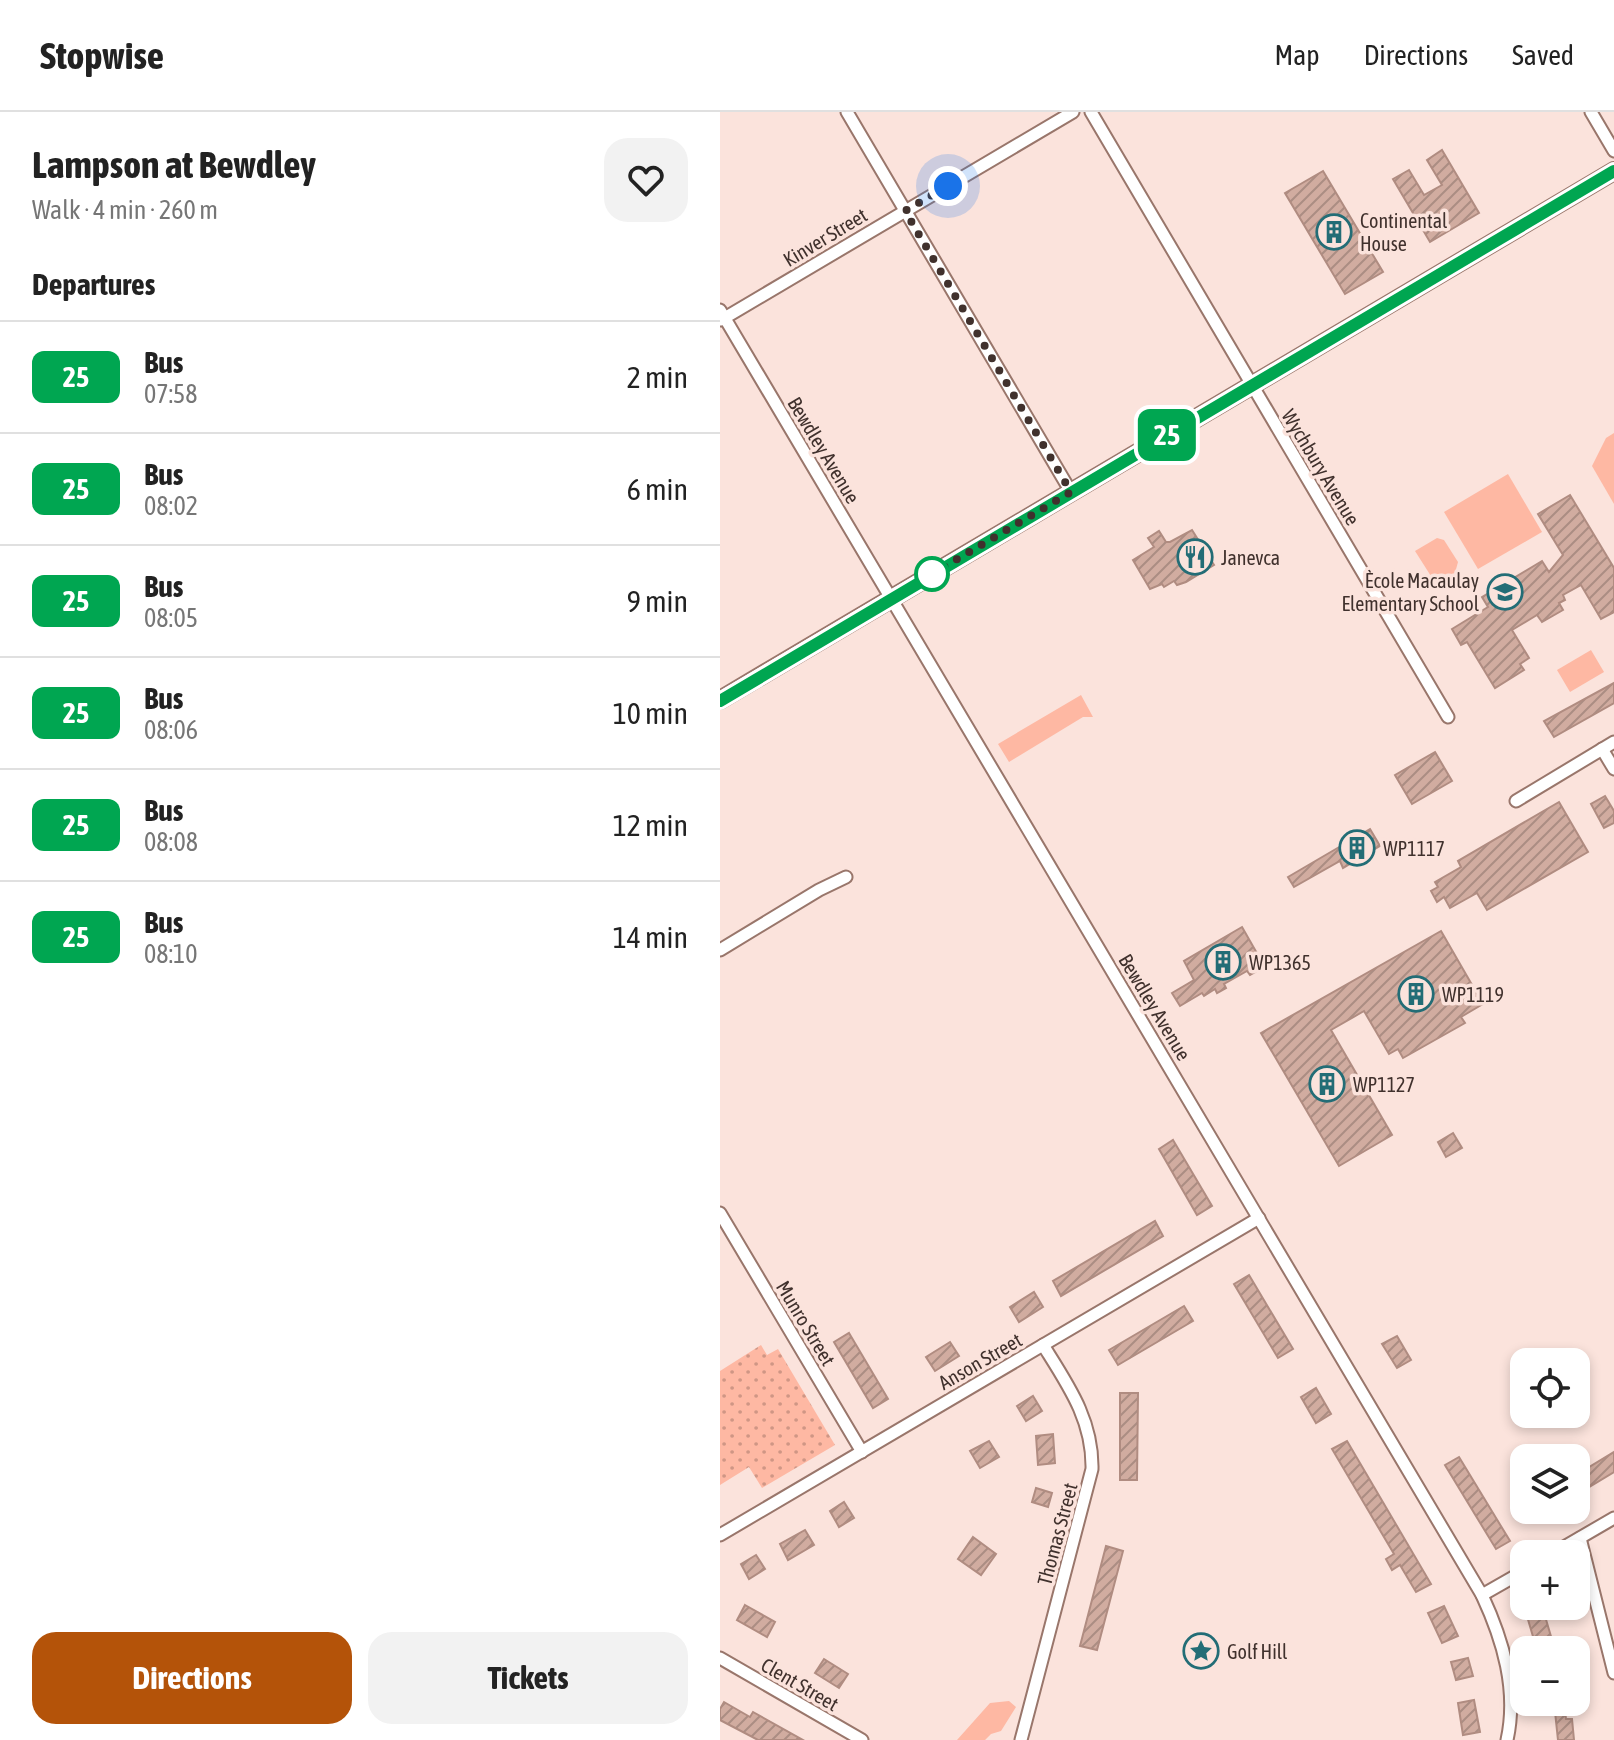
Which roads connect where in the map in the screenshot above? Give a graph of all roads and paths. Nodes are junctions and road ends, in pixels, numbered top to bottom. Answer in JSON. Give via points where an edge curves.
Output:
{"nodes":[{"id":1,"x":847,"y":112,"type":"edge"},
{"id":2,"x":1073,"y":112,"type":"edge"},
{"id":3,"x":1091,"y":112,"type":"edge"},
{"id":4,"x":1591,"y":112,"type":"edge"},
{"id":5,"x":1614,"y":151,"type":"edge"},
{"id":6,"x":1614,"y":171,"type":"edge"},
{"id":7,"x":905,"y":211,"type":"junction"},
{"id":8,"x":722,"y":316,"type":"edge"},
{"id":9,"x":1252,"y":385,"type":"junction"},
{"id":10,"x":1071,"y":492,"type":"junction"},
{"id":11,"x":891,"y":599,"type":"junction"},
{"id":12,"x":720,"y":700,"type":"edge"},
{"id":13,"x":1448,"y":717,"type":"dead end"},
{"id":14,"x":1614,"y":742,"type":"edge"},
{"id":15,"x":1602,"y":749,"type":"junction"},
{"id":16,"x":1614,"y":769,"type":"edge"},
{"id":17,"x":1516,"y":801,"type":"dead end"},
{"id":18,"x":846,"y":877,"type":"dead end"},
{"id":19,"x":720,"y":950,"type":"edge"},
{"id":20,"x":720,"y":1213,"type":"edge"},
{"id":21,"x":1259,"y":1218,"type":"junction"},
{"id":22,"x":1043,"y":1345,"type":"junction"},
{"id":23,"x":862,"y":1452,"type":"junction"},
{"id":24,"x":1614,"y":1518,"type":"edge"},
{"id":25,"x":720,"y":1535,"type":"edge"},
{"id":26,"x":1580,"y":1538,"type":"junction"},
{"id":27,"x":1576,"y":1540,"type":"edge"},
{"id":28,"x":1510,"y":1579,"type":"edge"},
{"id":29,"x":1482,"y":1595,"type":"junction"},
{"id":30,"x":720,"y":1658,"type":"edge"},
{"id":31,"x":1614,"y":1673,"type":"edge"},
{"id":32,"x":862,"y":1740,"type":"edge"},
{"id":33,"x":1021,"y":1740,"type":"edge"},
{"id":34,"x":1507,"y":1740,"type":"edge"}],
"edges":[{"from":1,"to":7,"type":"street"},
{"from":2,"to":7,"type":"street","name":"Kinver Street"},
{"from":3,"to":9,"type":"street","name":"Wychbury Avenue"},
{"from":4,"to":5,"type":"street"},
{"from":6,"to":9,"type":"street"},
{"from":7,"to":8,"type":"street","name":"Kinver Street"},
{"from":7,"to":10,"type":"street"},
{"from":8,"to":11,"type":"street","name":"Bewdley Avenue"},
{"from":9,"to":10,"type":"street"},
{"from":9,"to":13,"type":"street","name":"Wychbury Avenue"},
{"from":10,"to":11,"type":"street"},
{"from":11,"to":12,"type":"street"},
{"from":11,"to":21,"type":"street","name":"Bewdley Avenue"},
{"from":14,"to":15,"type":"street"},
{"from":15,"to":16,"type":"street"},
{"from":15,"to":17,"type":"street"},
{"from":18,"to":19,"type":"street"},
{"from":20,"to":23,"type":"street","name":"Munro Street"},
{"from":21,"to":22,"type":"street","name":"Anson Street"},
{"from":21,"to":29,"type":"street","name":"Bewdley Avenue"},
{"from":22,"to":23,"type":"street","name":"Anson Street"},
{"from":22,"to":33,"type":"street","name":"Thomas Street","via":[[1084,1415],[1092,1469]]},
{"from":23,"to":25,"type":"street","name":"Anson Street"},
{"from":24,"to":26,"type":"street"},
{"from":26,"to":27,"type":"street"},
{"from":26,"to":31,"type":"street"},
{"from":28,"to":29,"type":"street"},
{"from":29,"to":34,"type":"street","name":"Bewdley Avenue","via":[[1507,1667]]},
{"from":30,"to":32,"type":"street","name":"Clent Street"}]}
